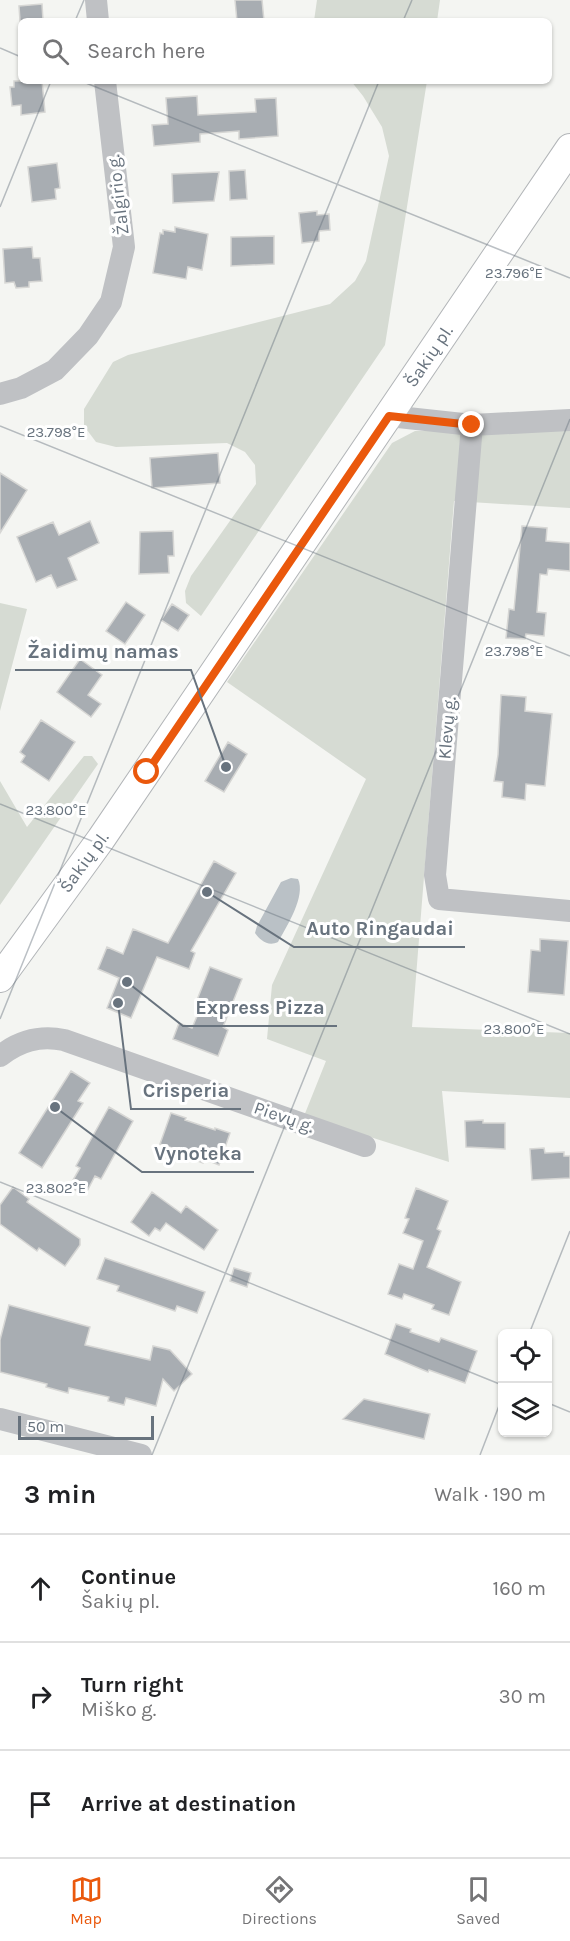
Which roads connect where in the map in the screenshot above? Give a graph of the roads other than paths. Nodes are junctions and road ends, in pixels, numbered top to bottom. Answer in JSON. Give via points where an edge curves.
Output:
{"nodes":[{"id":1,"x":96,"y":0,"type":"edge"},
{"id":2,"x":98,"y":18,"type":"edge"},
{"id":3,"x":105,"y":84,"type":"edge"},
{"id":4,"x":570,"y":148,"type":"edge"},
{"id":5,"x":0,"y":394,"type":"edge"},
{"id":6,"x":389,"y":416,"type":"junction"},
{"id":7,"x":570,"y":420,"type":"edge"},
{"id":8,"x":472,"y":425,"type":"junction"},
{"id":9,"x":570,"y":911,"type":"edge"},
{"id":10,"x":0,"y":978,"type":"edge"},
{"id":11,"x":0,"y":1056,"type":"edge"},
{"id":12,"x":365,"y":1146,"type":"dead end"},
{"id":13,"x":0,"y":1419,"type":"edge"},
{"id":14,"x":141,"y":1455,"type":"edge"}],
"edges":[{"from":1,"to":2,"type":"street"},
{"from":3,"to":5,"type":"street","name":"Žalgirio g.","via":[[124,248],[111,302],[88,336],[55,370]]},
{"from":4,"to":6,"type":"main road","name":"Šakių pl."},
{"from":6,"to":8,"type":"street"},
{"from":6,"to":10,"type":"main road","name":"Šakių pl.","via":[[107,829]]},
{"from":7,"to":8,"type":"street"},
{"from":8,"to":9,"type":"street","name":"Klevų g.","via":[[435,875],[439,899]]},
{"from":11,"to":12,"type":"street","name":"Pievų g.","via":[[29,1040],[64,1040]]},
{"from":13,"to":14,"type":"street"}]}
